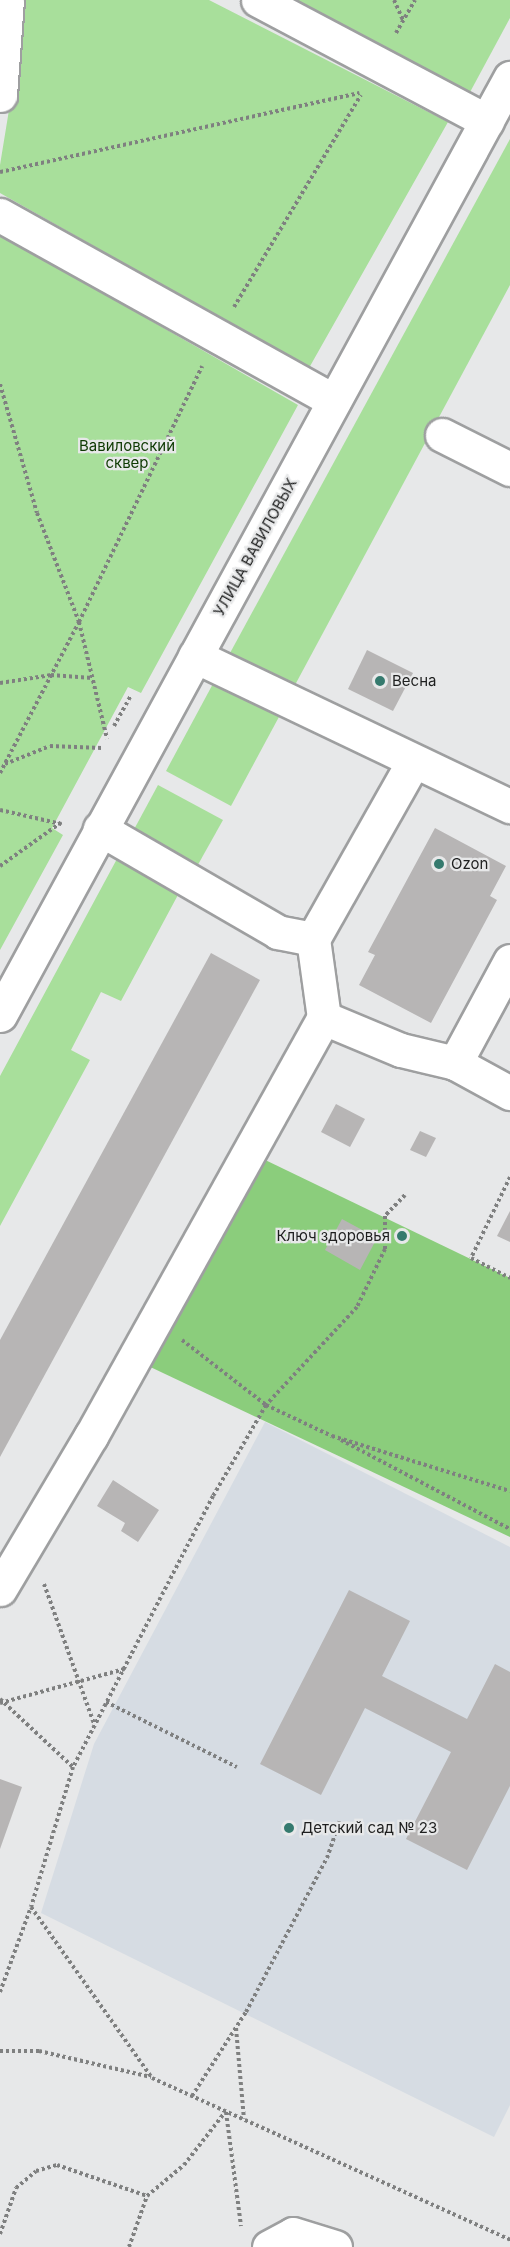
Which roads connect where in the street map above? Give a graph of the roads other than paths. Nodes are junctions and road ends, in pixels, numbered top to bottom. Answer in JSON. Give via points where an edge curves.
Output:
{"nodes":[{"id":1,"x":7,"y":0,"type":"edge"},
{"id":2,"x":258,"y":0,"type":"edge"},
{"id":3,"x":510,"y":78,"type":"edge"},
{"id":4,"x":0,"y":96,"type":"edge"},
{"id":5,"x":487,"y":121,"type":"junction"},
{"id":6,"x":0,"y":215,"type":"edge"},
{"id":7,"x":334,"y":401,"type":"junction"},
{"id":8,"x":442,"y":435,"type":"dead end"},
{"id":9,"x":510,"y":470,"type":"edge"},
{"id":10,"x":195,"y":656,"type":"junction"},
{"id":11,"x":413,"y":762,"type":"junction"},
{"id":12,"x":510,"y":806,"type":"edge"},
{"id":13,"x":100,"y":829,"type":"junction"},
{"id":14,"x":313,"y":939,"type":"junction"},
{"id":15,"x":510,"y":962,"type":"edge"},
{"id":16,"x":0,"y":1015,"type":"edge"},
{"id":17,"x":324,"y":1018,"type":"junction"},
{"id":18,"x":455,"y":1063,"type":"junction"},
{"id":19,"x":510,"y":1093,"type":"edge"},
{"id":20,"x":0,"y":1589,"type":"edge"},
{"id":21,"x":255,"y":2241,"type":"edge"},
{"id":22,"x":335,"y":2247,"type":"edge"}],
"edges":[{"from":1,"to":4,"type":"street"},
{"from":2,"to":5,"type":"street"},
{"from":3,"to":5,"type":"street","name":"УЛИЦА ВАВИЛОВЫХ"},
{"from":5,"to":7,"type":"street","name":"УЛИЦА ВАВИЛОВЫХ"},
{"from":6,"to":7,"type":"street"},
{"from":7,"to":10,"type":"street","name":"УЛИЦА ВАВИЛОВЫХ"},
{"from":8,"to":9,"type":"street"},
{"from":10,"to":11,"type":"street"},
{"from":10,"to":13,"type":"street","name":"УЛИЦА ВАВИЛОВЫХ"},
{"from":11,"to":12,"type":"street"},
{"from":11,"to":14,"type":"street"},
{"from":13,"to":14,"type":"street","via":[[278,932]]},
{"from":13,"to":16,"type":"street","name":"УЛИЦА ВАВИЛОВЫХ"},
{"from":14,"to":17,"type":"street"},
{"from":15,"to":18,"type":"street"},
{"from":17,"to":18,"type":"street","via":[[401,1050]]},
{"from":17,"to":20,"type":"street"},
{"from":18,"to":19,"type":"street"},
{"from":21,"to":22,"type":"street","via":[[293,2234]]}]}
